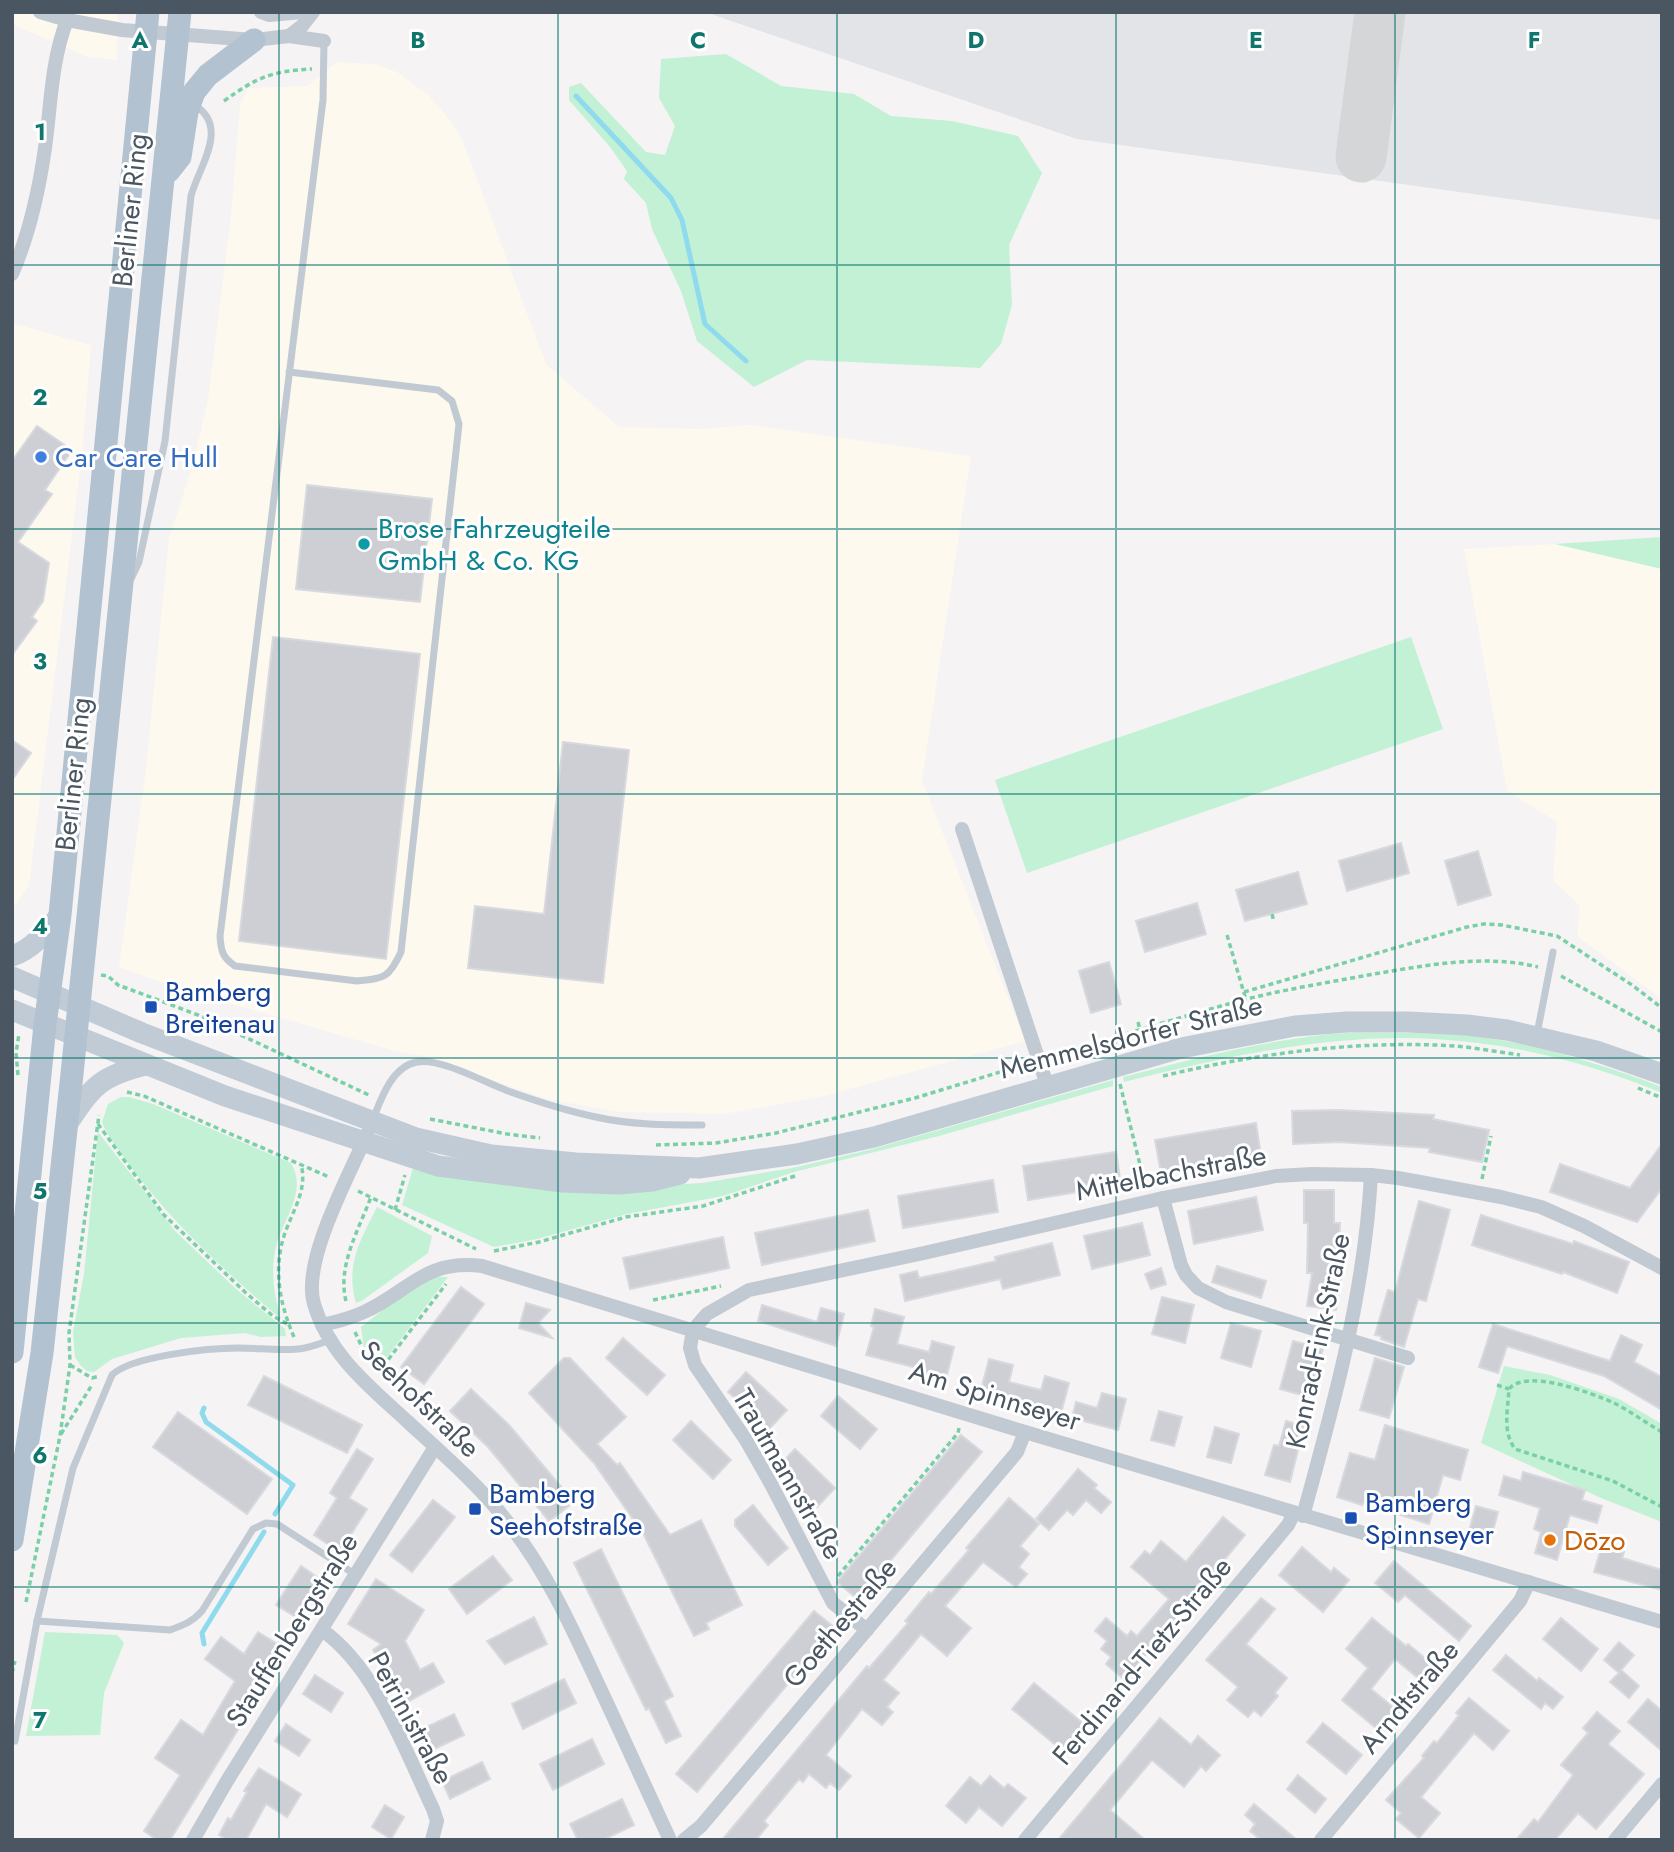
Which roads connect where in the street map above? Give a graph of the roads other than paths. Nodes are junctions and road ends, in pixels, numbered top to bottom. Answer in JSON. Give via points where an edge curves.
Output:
{"nodes":[{"id":1,"x":40,"y":12,"type":"edge"},
{"id":2,"x":261,"y":12,"type":"edge"},
{"id":3,"x":303,"y":12,"type":"edge"},
{"id":4,"x":313,"y":12,"type":"edge"},
{"id":5,"x":66,"y":20,"type":"junction"},
{"id":6,"x":147,"y":22,"type":"edge"},
{"id":7,"x":179,"y":23,"type":"edge"},
{"id":8,"x":289,"y":36,"type":"junction"},
{"id":9,"x":254,"y":40,"type":"junction"},
{"id":10,"x":324,"y":41,"type":"joint"},
{"id":11,"x":162,"y":99,"type":"junction"},
{"id":12,"x":12,"y":274,"type":"edge"},
{"id":13,"x":289,"y":372,"type":"junction"},
{"id":14,"x":121,"y":598,"type":"junction"},
{"id":15,"x":962,"y":829,"type":"dead end"},
{"id":16,"x":60,"y":915,"type":"junction"},
{"id":17,"x":1553,"y":952,"type":"dead end"},
{"id":18,"x":12,"y":956,"type":"edge"},
{"id":19,"x":12,"y":977,"type":"edge"},
{"id":20,"x":50,"y":993,"type":"junction"},
{"id":21,"x":80,"y":1006,"type":"junction"},
{"id":22,"x":12,"y":1010,"type":"edge"},
{"id":23,"x":45,"y":1025,"type":"junction"},
{"id":24,"x":1537,"y":1036,"type":"junction"},
{"id":25,"x":76,"y":1037,"type":"junction"},
{"id":26,"x":146,"y":1065,"type":"junction"},
{"id":27,"x":1662,"y":1074,"type":"edge"},
{"id":28,"x":1048,"y":1085,"type":"junction"},
{"id":29,"x":702,"y":1125,"type":"dead end"},
{"id":30,"x":66,"y":1126,"type":"junction"},
{"id":31,"x":368,"y":1133,"type":"junction"},
{"id":32,"x":1371,"y":1175,"type":"junction"},
{"id":33,"x":1156,"y":1199,"type":"junction"},
{"id":34,"x":1662,"y":1268,"type":"edge"},
{"id":35,"x":322,"y":1325,"type":"junction"},
{"id":36,"x":693,"y":1330,"type":"junction"},
{"id":37,"x":330,"y":1340,"type":"junction"},
{"id":38,"x":1348,"y":1340,"type":"junction"},
{"id":39,"x":12,"y":1352,"type":"edge"},
{"id":40,"x":1408,"y":1358,"type":"dead end"},
{"id":41,"x":1026,"y":1432,"type":"junction"},
{"id":42,"x":435,"y":1447,"type":"junction"},
{"id":43,"x":1299,"y":1514,"type":"junction"},
{"id":44,"x":12,"y":1540,"type":"edge"},
{"id":45,"x":356,"y":1575,"type":"junction"},
{"id":46,"x":1529,"y":1582,"type":"junction"},
{"id":47,"x":37,"y":1621,"type":"junction"},
{"id":48,"x":1662,"y":1622,"type":"edge"},
{"id":49,"x":322,"y":1630,"type":"junction"},
{"id":50,"x":867,"y":1630,"type":"junction"},
{"id":51,"x":15,"y":1741,"type":"dead end"},
{"id":52,"x":1662,"y":1784,"type":"edge"},
{"id":53,"x":193,"y":1840,"type":"edge"},
{"id":54,"x":432,"y":1840,"type":"edge"},
{"id":55,"x":670,"y":1840,"type":"edge"},
{"id":56,"x":684,"y":1840,"type":"edge"},
{"id":57,"x":1025,"y":1840,"type":"edge"},
{"id":58,"x":1321,"y":1840,"type":"edge"},
{"id":59,"x":1615,"y":1840,"type":"edge"}],
"edges":[{"from":1,"to":5,"type":"street"},
{"from":2,"to":3,"type":"street"},
{"from":4,"to":8,"type":"street"},
{"from":5,"to":6,"type":"street"},
{"from":5,"to":12,"type":"street","via":[[58,42],[45,151]]},
{"from":6,"to":7,"type":"street"},
{"from":6,"to":11,"type":"main road","name":"Berliner Ring"},
{"from":7,"to":9,"type":"street"},
{"from":7,"to":11,"type":"main road","name":"Berliner Ring"},
{"from":8,"to":9,"type":"street"},
{"from":8,"to":10,"type":"street"},
{"from":9,"to":11,"type":"main road","via":[[201,81]]},
{"from":10,"to":13,"type":"lane","via":[[323,100]]},
{"from":11,"to":14,"type":"main road","name":"Berliner Ring","via":[[163,179]]},
{"from":11,"to":14,"type":"lane","via":[[200,108],[211,127],[211,142],[191,195],[165,441],[139,562]]},
{"from":11,"to":16,"type":"main road","name":"Berliner Ring"},
{"from":13,"to":13,"type":"lane","via":[[221,952],[235,966],[357,981],[378,979],[393,970],[401,952],[459,424],[452,401],[438,390]]},
{"from":14,"to":21,"type":"main road","name":"Berliner Ring"},
{"from":15,"to":28,"type":"street"},
{"from":16,"to":18,"type":"main road","via":[[36,942]]},
{"from":16,"to":20,"type":"main road","name":"Berliner Ring"},
{"from":17,"to":24,"type":"lane"},
{"from":19,"to":20,"type":"main road","name":"Memmelsdorfer Straße"},
{"from":20,"to":21,"type":"main road","name":"Memmelsdorfer Straße"},
{"from":20,"to":23,"type":"main road","name":"Berliner Ring"},
{"from":21,"to":25,"type":"main road","name":"Berliner Ring"},
{"from":21,"to":31,"type":"main road","name":"Memmelsdorfer Straße","via":[[269,1080]]},
{"from":22,"to":23,"type":"main road","name":"Memmelsdorfer Straße"},
{"from":23,"to":25,"type":"main road","name":"Memmelsdorfer Straße"},
{"from":23,"to":39,"type":"main road","name":"Berliner Ring"},
{"from":24,"to":27,"type":"main road","name":"Memmelsdorfer Straße"},
{"from":24,"to":28,"type":"main road","name":"Memmelsdorfer Straße","via":[[1467,1025],[1346,1022],[1181,1048],[1118,1076]]},
{"from":25,"to":26,"type":"main road","name":"Memmelsdorfer Straße"},
{"from":25,"to":30,"type":"main road","name":"Berliner Ring"},
{"from":26,"to":30,"type":"main road","via":[[97,1083]]},
{"from":26,"to":31,"type":"main road","name":"Memmelsdorfer Straße","via":[[225,1096]]},
{"from":28,"to":31,"type":"main road","name":"Memmelsdorfer Straße","via":[[874,1137],[699,1168],[576,1163]]},
{"from":29,"to":31,"type":"lane","via":[[596,1117],[434,1063],[415,1062],[396,1075],[380,1100]]},
{"from":30,"to":44,"type":"main road","name":"Berliner Ring","via":[[42,1353]]},
{"from":31,"to":35,"type":"street","name":"Seehofstraße","via":[[314,1267],[313,1302]]},
{"from":32,"to":33,"type":"street","name":"Mittelbachstraße","via":[[1276,1176]]},
{"from":32,"to":34,"type":"street","name":"Mittelbachstraße","via":[[1479,1192],[1541,1208]]},
{"from":32,"to":38,"type":"street","name":"Konrad-Fink-Straße","via":[[1361,1277]]},
{"from":33,"to":36,"type":"street","name":"Mittelbachstraße","via":[[749,1290],[707,1314]]},
{"from":33,"to":38,"type":"street","via":[[1181,1265],[1198,1288],[1226,1302]]},
{"from":35,"to":36,"type":"street","name":"Am Spinnseyer","via":[[366,1311],[426,1274],[462,1263]]},
{"from":35,"to":37,"type":"street","name":"Seehofstraße"},
{"from":36,"to":41,"type":"street","name":"Am Spinnseyer"},
{"from":36,"to":50,"type":"street","name":"Trautmannstraße","via":[[690,1348],[695,1365],[766,1474],[833,1603]]},
{"from":37,"to":42,"type":"street","name":"Seehofstraße","via":[[368,1386]]},
{"from":37,"to":47,"type":"lane","via":[[300,1349],[188,1352],[146,1360],[112,1375],[73,1468]]},
{"from":38,"to":40,"type":"street"},
{"from":38,"to":43,"type":"street","name":"Konrad-Fink-Straße"},
{"from":41,"to":43,"type":"street","name":"Am Spinnseyer"},
{"from":41,"to":50,"type":"street","name":"Goethestraße","via":[[1017,1452]]},
{"from":42,"to":45,"type":"street","name":"Stauffenbergstraße"},
{"from":42,"to":55,"type":"street","name":"Seehofstraße","via":[[484,1494],[537,1564]]},
{"from":43,"to":46,"type":"street","name":"Am Spinnseyer"},
{"from":43,"to":57,"type":"street","name":"Ferdinand-Tietz-Straße"},
{"from":45,"to":47,"type":"lane","via":[[277,1524],[266,1523],[253,1529],[202,1611],[186,1625],[170,1630]]},
{"from":45,"to":49,"type":"street","name":"Stauffenbergstraße"},
{"from":46,"to":48,"type":"street","name":"Am Spinnseyer"},
{"from":46,"to":58,"type":"street","name":"Arndtstraße","via":[[1520,1601]]},
{"from":47,"to":51,"type":"lane"},
{"from":49,"to":53,"type":"street","name":"Stauffenbergstraße"},
{"from":49,"to":54,"type":"street","name":"Petrinistraße","via":[[339,1641],[385,1709],[433,1809],[437,1821]]},
{"from":50,"to":56,"type":"street","name":"Goethestraße","via":[[701,1826]]},
{"from":52,"to":59,"type":"street"}]}
